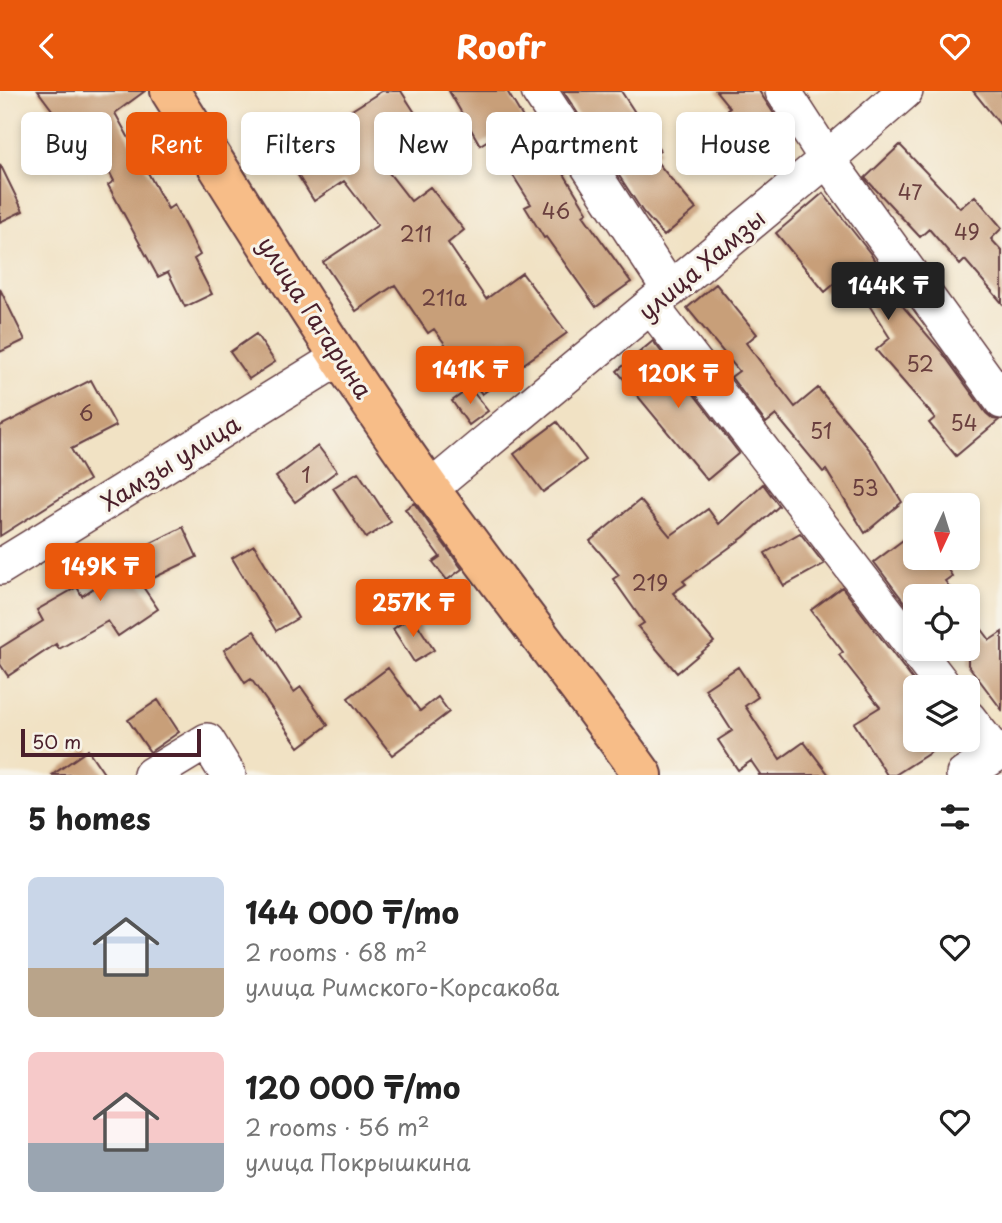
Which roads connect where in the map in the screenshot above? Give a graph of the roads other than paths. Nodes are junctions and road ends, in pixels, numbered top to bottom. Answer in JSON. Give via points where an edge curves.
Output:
{"nodes":[{"id":1,"x":170,"y":91,"type":"edge"},
{"id":2,"x":539,"y":91,"type":"edge"},
{"id":3,"x":783,"y":91,"type":"edge"},
{"id":4,"x":905,"y":91,"type":"edge"},
{"id":5,"x":827,"y":159,"type":"junction"},
{"id":6,"x":660,"y":298,"type":"junction"},
{"id":7,"x":340,"y":357,"type":"junction"},
{"id":8,"x":1002,"y":401,"type":"edge"},
{"id":9,"x":430,"y":489,"type":"junction"},
{"id":10,"x":0,"y":567,"type":"edge"},
{"id":11,"x":936,"y":675,"type":"edge"},
{"id":12,"x":980,"y":731,"type":"edge"},
{"id":13,"x":999,"y":752,"type":"edge"},
{"id":14,"x":638,"y":773,"type":"edge"},
{"id":15,"x":152,"y":775,"type":"edge"},
{"id":16,"x":228,"y":775,"type":"edge"},
{"id":17,"x":964,"y":775,"type":"edge"}],
"edges":[{"from":1,"to":7,"type":"main road","name":"улица Гагарина"},
{"from":2,"to":6,"type":"street"},
{"from":3,"to":5,"type":"street"},
{"from":4,"to":5,"type":"street","name":"улица Хамзы"},
{"from":5,"to":6,"type":"street","name":"улица Хамзы"},
{"from":5,"to":8,"type":"street"},
{"from":6,"to":9,"type":"street","name":"улица Хамзы"},
{"from":6,"to":11,"type":"street"},
{"from":7,"to":9,"type":"main road","name":"улица Гагарина"},
{"from":7,"to":10,"type":"street","name":"Хамзы улица"},
{"from":9,"to":14,"type":"main road","name":"улица Гагарина","via":[[594,706]]},
{"from":12,"to":13,"type":"street"},
{"from":13,"to":17,"type":"street"},
{"from":15,"to":16,"type":"street","via":[[207,741]]}]}
